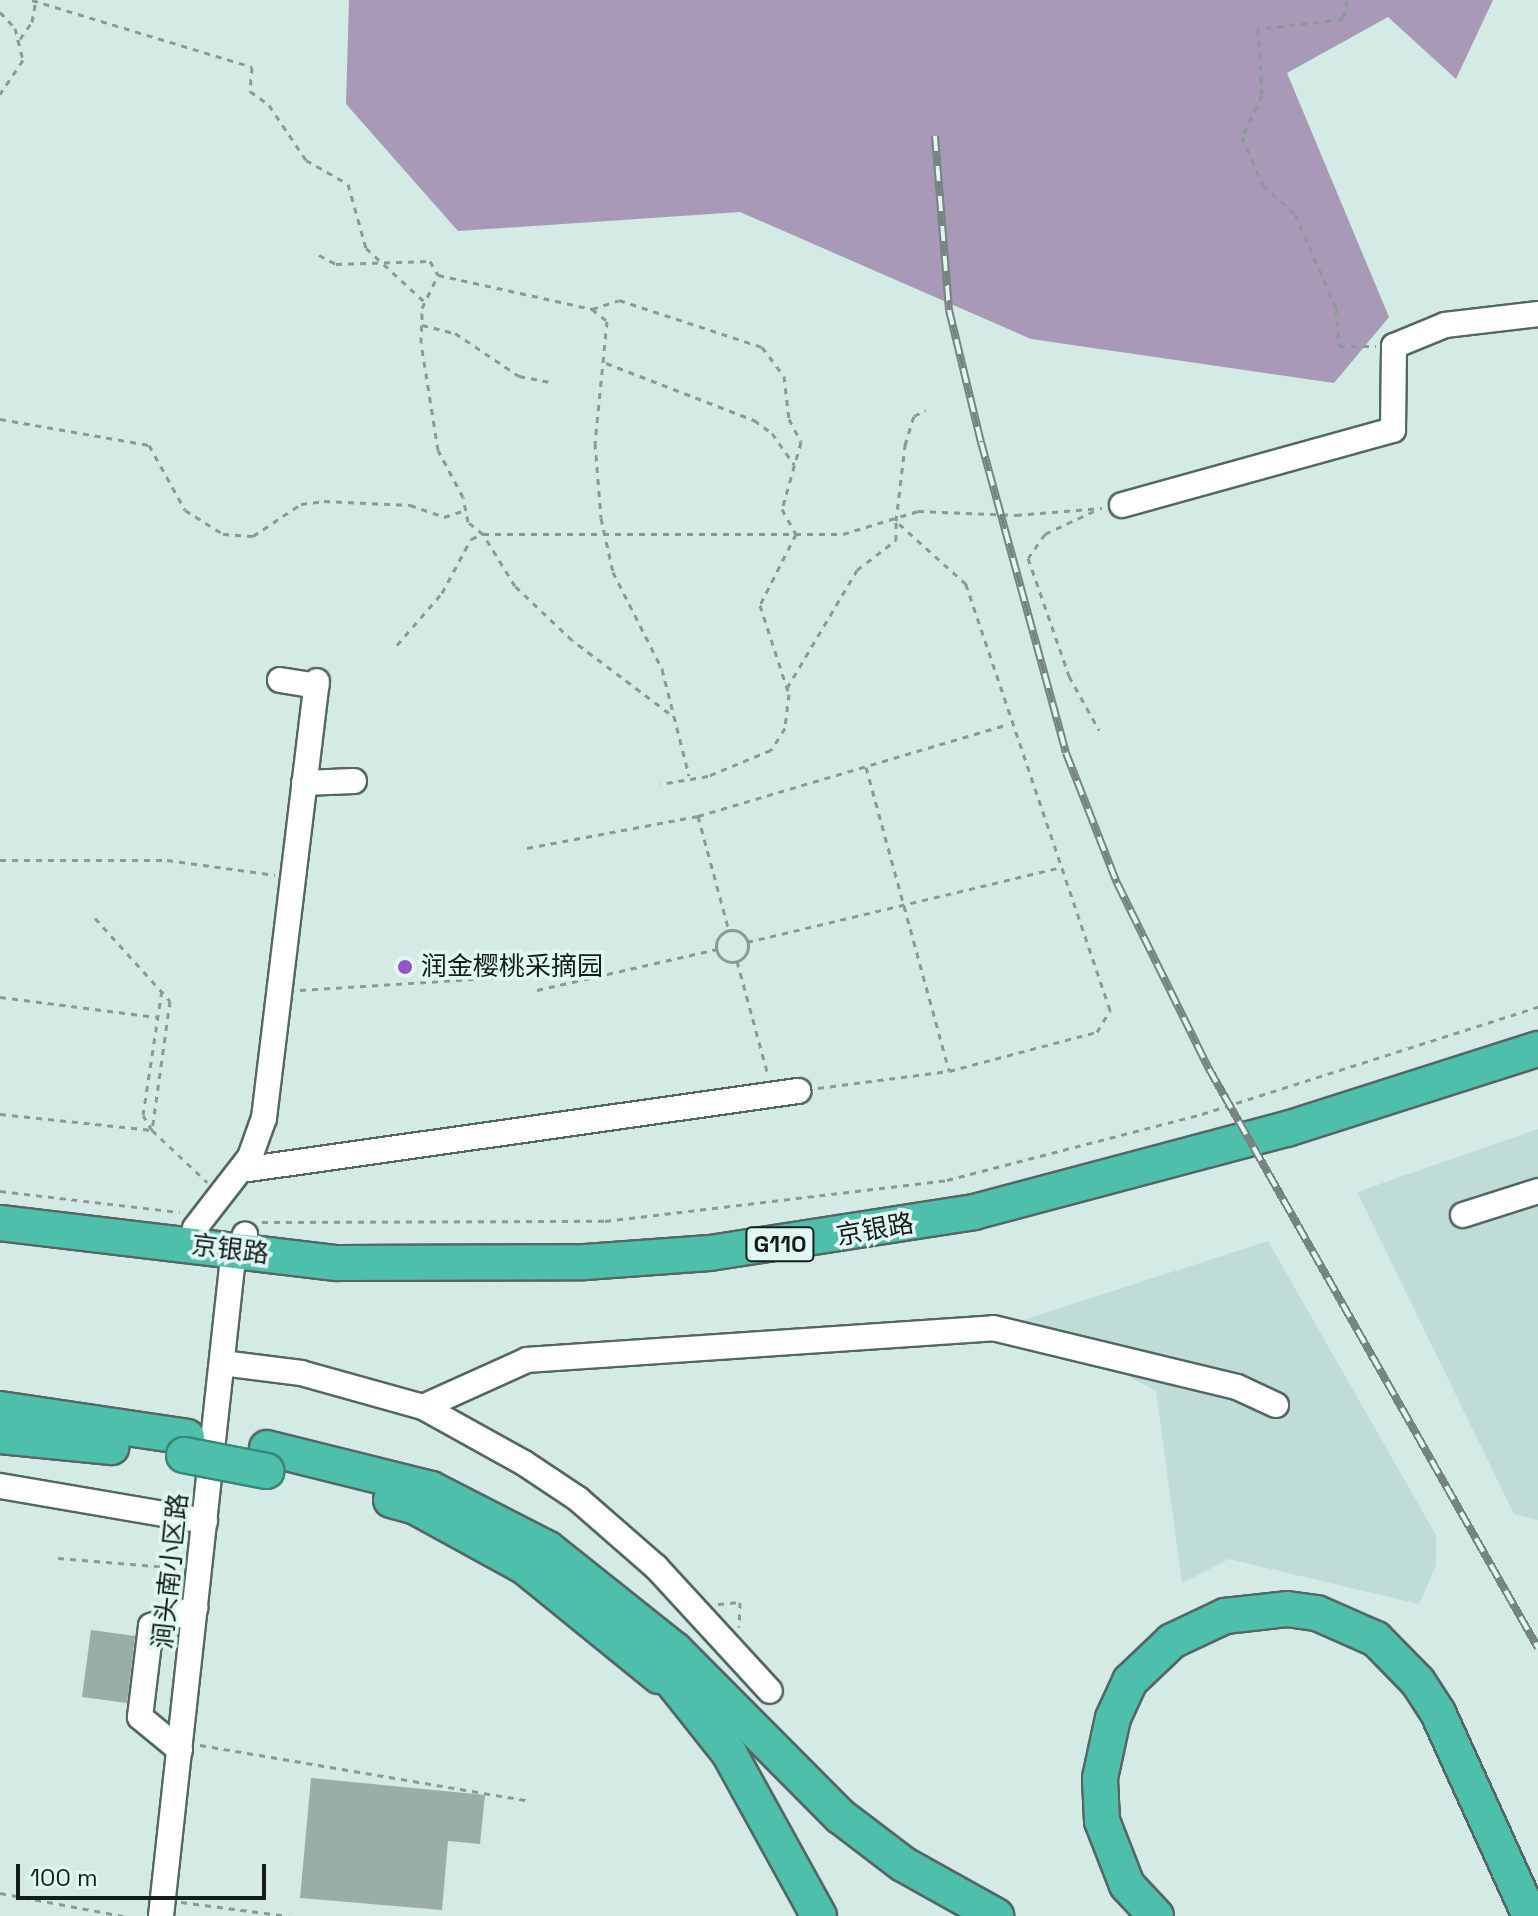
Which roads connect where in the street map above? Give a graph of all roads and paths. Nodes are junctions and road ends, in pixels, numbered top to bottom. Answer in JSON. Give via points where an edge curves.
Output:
{"nodes":[{"id":1,"x":1347,"y":0,"type":"edge"},
{"id":2,"x":34,"y":1,"type":"edge"},
{"id":3,"x":0,"y":12,"type":"edge"},
{"id":4,"x":20,"y":39,"type":"junction"},
{"id":5,"x":0,"y":94,"type":"edge"},
{"id":6,"x":319,"y":255,"type":"dead end"},
{"id":7,"x":376,"y":259,"type":"junction"},
{"id":8,"x":438,"y":275,"type":"junction"},
{"id":9,"x":425,"y":302,"type":"junction"},
{"id":10,"x":592,"y":309,"type":"junction"},
{"id":11,"x":1538,"y":314,"type":"edge"},
{"id":12,"x":422,"y":325,"type":"junction"},
{"id":13,"x":1385,"y":345,"type":"dead end"},
{"id":14,"x":606,"y":363,"type":"junction"},
{"id":15,"x":551,"y":382,"type":"dead end"},
{"id":16,"x":926,"y":410,"type":"dead end"},
{"id":17,"x":0,"y":419,"type":"edge"},
{"id":18,"x":795,"y":466,"type":"junction"},
{"id":19,"x":1122,"y":505,"type":"joint"},
{"id":20,"x":1097,"y":509,"type":"junction"},
{"id":21,"x":466,"y":510,"type":"junction"},
{"id":22,"x":896,"y":521,"type":"junction"},
{"id":23,"x":605,"y":533,"type":"junction"},
{"id":24,"x":483,"y":534,"type":"junction"},
{"id":25,"x":796,"y":534,"type":"junction"},
{"id":26,"x":397,"y":645,"type":"dead end"},
{"id":27,"x":280,"y":680,"type":"dead end"},
{"id":28,"x":787,"y":688,"type":"junction"},
{"id":29,"x":669,"y":713,"type":"junction"},
{"id":30,"x":1008,"y":724,"type":"junction"},
{"id":31,"x":1099,"y":730,"type":"dead end"},
{"id":32,"x":866,"y":767,"type":"junction"},
{"id":33,"x":689,"y":776,"type":"junction"},
{"id":34,"x":354,"y":781,"type":"dead end"},
{"id":35,"x":304,"y":783,"type":"junction"},
{"id":36,"x":661,"y":784,"type":"dead end"},
{"id":37,"x":698,"y":816,"type":"junction"},
{"id":38,"x":527,"y":848,"type":"dead end"},
{"id":39,"x":0,"y":860,"type":"edge"},
{"id":40,"x":1062,"y":867,"type":"junction"},
{"id":41,"x":294,"y":878,"type":"junction"},
{"id":42,"x":900,"y":907,"type":"junction"},
{"id":43,"x":95,"y":918,"type":"dead end"},
{"id":44,"x":729,"y":931,"type":"junction"},
{"id":45,"x":747,"y":942,"type":"junction"},
{"id":46,"x":717,"y":949,"type":"junction"},
{"id":47,"x":737,"y":961,"type":"junction"},
{"id":48,"x":505,"y":977,"type":"dead end"},
{"id":49,"x":162,"y":988,"type":"junction"},
{"id":50,"x":537,"y":990,"type":"dead end"},
{"id":51,"x":280,"y":992,"type":"junction"},
{"id":52,"x":0,"y":997,"type":"edge"},
{"id":53,"x":1538,"y":1007,"type":"edge"},
{"id":54,"x":157,"y":1017,"type":"junction"},
{"id":55,"x":1538,"y":1026,"type":"edge"},
{"id":56,"x":1538,"y":1049,"type":"edge"},
{"id":57,"x":949,"y":1071,"type":"junction"},
{"id":58,"x":798,"y":1091,"type":"joint"},
{"id":59,"x":773,"y":1094,"type":"junction"},
{"id":60,"x":0,"y":1114,"type":"edge"},
{"id":61,"x":152,"y":1130,"type":"junction"},
{"id":62,"x":242,"y":1170,"type":"junction"},
{"id":63,"x":0,"y":1191,"type":"edge"},
{"id":64,"x":1538,"y":1191,"type":"edge"},
{"id":65,"x":0,"y":1205,"type":"edge"},
{"id":66,"x":208,"y":1215,"type":"junction"},
{"id":67,"x":1463,"y":1215,"type":"dead end"},
{"id":68,"x":0,"y":1223,"type":"edge"},
{"id":69,"x":241,"y":1242,"type":"junction"},
{"id":70,"x":222,"y":1363,"type":"junction"},
{"id":71,"x":1276,"y":1405,"type":"dead end"},
{"id":72,"x":423,"y":1407,"type":"junction"},
{"id":73,"x":0,"y":1409,"type":"edge"},
{"id":74,"x":0,"y":1436,"type":"edge"},
{"id":75,"x":185,"y":1446,"type":"junction"},
{"id":76,"x":266,"y":1462,"type":"junction"},
{"id":77,"x":0,"y":1486,"type":"edge"},
{"id":78,"x":205,"y":1521,"type":"junction"},
{"id":79,"x":58,"y":1558,"type":"dead end"},
{"id":80,"x":199,"y":1571,"type":"junction"},
{"id":81,"x":195,"y":1608,"type":"junction"},
{"id":82,"x":699,"y":1608,"type":"junction"},
{"id":83,"x":727,"y":1641,"type":"junction"},
{"id":84,"x":770,"y":1691,"type":"dead end"},
{"id":85,"x":180,"y":1746,"type":"junction"},
{"id":86,"x":526,"y":1800,"type":"dead end"},
{"id":87,"x":0,"y":1893,"type":"edge"},
{"id":88,"x":163,"y":1908,"type":"edge"},
{"id":89,"x":123,"y":1916,"type":"edge"},
{"id":90,"x":288,"y":1916,"type":"edge"},
{"id":91,"x":813,"y":1916,"type":"edge"},
{"id":92,"x":819,"y":1916,"type":"edge"},
{"id":93,"x":996,"y":1916,"type":"edge"},
{"id":94,"x":1156,"y":1916,"type":"edge"},
{"id":95,"x":1530,"y":1916,"type":"edge"}],
"edges":[{"from":1,"to":13,"type":"path","via":[[1343,19],[1258,29],[1262,95],[1242,137],[1263,185],[1295,214],[1336,308],[1339,346]]},
{"from":2,"to":4,"type":"path"},
{"from":2,"to":7,"type":"path","via":[[252,67],[250,91],[276,113],[306,160],[348,184],[366,248]]},
{"from":3,"to":4,"type":"path"},
{"from":4,"to":5,"type":"path","via":[[23,60]]},
{"from":6,"to":7,"type":"path","via":[[336,264]]},
{"from":7,"to":8,"type":"path","via":[[430,261]]},
{"from":7,"to":9,"type":"path"},
{"from":8,"to":9,"type":"path"},
{"from":8,"to":10,"type":"path"},
{"from":9,"to":12,"type":"path"},
{"from":10,"to":14,"type":"path","via":[[607,321]]},
{"from":10,"to":18,"type":"path","via":[[619,300],[762,347],[784,376],[789,419],[801,442]]},
{"from":11,"to":19,"type":"street","via":[[1445,325],[1394,346],[1393,430]]},
{"from":12,"to":15,"type":"path","via":[[455,333],[519,376]]},
{"from":12,"to":21,"type":"path","via":[[438,450]]},
{"from":14,"to":18,"type":"path","via":[[754,420],[772,433]]},
{"from":14,"to":23,"type":"path","via":[[595,443]]},
{"from":16,"to":22,"type":"path","via":[[914,416],[905,445]]},
{"from":17,"to":21,"type":"path","via":[[149,445],[185,510],[223,534],[253,536],[301,504],[324,501],[410,505],[444,517]]},
{"from":18,"to":25,"type":"path","via":[[782,509]]},
{"from":19,"to":20,"type":"path"},
{"from":20,"to":22,"type":"path","via":[[1016,515],[918,511]]},
{"from":20,"to":31,"type":"path","via":[[1045,534],[1028,558],[1069,676]]},
{"from":21,"to":24,"type":"path","via":[[468,522]]},
{"from":22,"to":25,"type":"path","via":[[843,534]]},
{"from":22,"to":28,"type":"path","via":[[896,540],[857,570]]},
{"from":22,"to":30,"type":"path","via":[[966,584],[991,645]]},
{"from":23,"to":24,"type":"path"},
{"from":23,"to":25,"type":"path"},
{"from":23,"to":29,"type":"path","via":[[613,572],[662,669]]},
{"from":24,"to":26,"type":"path","via":[[471,539],[442,593]]},
{"from":24,"to":29,"type":"path","via":[[515,586],[572,640]]},
{"from":25,"to":28,"type":"path","via":[[760,605]]},
{"from":27,"to":35,"type":"street","via":[[317,684]]},
{"from":28,"to":33,"type":"path","via":[[785,728],[771,750],[708,776]]},
{"from":29,"to":33,"type":"path"},
{"from":30,"to":32,"type":"path"},
{"from":30,"to":40,"type":"path"},
{"from":32,"to":37,"type":"path"},
{"from":32,"to":42,"type":"path"},
{"from":33,"to":36,"type":"path"},
{"from":34,"to":35,"type":"street"},
{"from":35,"to":41,"type":"street"},
{"from":37,"to":38,"type":"path"},
{"from":37,"to":44,"type":"path"},
{"from":39,"to":41,"type":"path","via":[[167,860]]},
{"from":40,"to":42,"type":"path"},
{"from":40,"to":57,"type":"path","via":[[1111,1001],[1104,1025]]},
{"from":41,"to":51,"type":"street"},
{"from":42,"to":45,"type":"path"},
{"from":42,"to":57,"type":"path"},
{"from":43,"to":49,"type":"path"},
{"from":44,"to":45,"type":"path"},
{"from":44,"to":46,"type":"path"},
{"from":45,"to":47,"type":"path"},
{"from":46,"to":47,"type":"path","via":[[724,960]]},
{"from":46,"to":50,"type":"path"},
{"from":47,"to":59,"type":"path"},
{"from":48,"to":51,"type":"path"},
{"from":49,"to":54,"type":"path"},
{"from":49,"to":61,"type":"path","via":[[169,1015]]},
{"from":51,"to":62,"type":"street","via":[[264,1118]]},
{"from":52,"to":54,"type":"path"},
{"from":53,"to":69,"type":"path","via":[[1202,1114],[947,1180],[605,1221],[263,1222]]},
{"from":54,"to":61,"type":"path","via":[[143,1115]]},
{"from":55,"to":69,"type":"highway","name":"京银路","number":"G110","via":[[1281,1108],[1092,1160],[969,1192],[844,1214],[598,1240]]},
{"from":56,"to":69,"type":"highway","name":"京银路","number":"G110","via":[[1112,1177],[974,1212],[847,1235],[570,1262],[337,1263]]},
{"from":57,"to":58,"type":"path"},
{"from":58,"to":59,"type":"street"},
{"from":59,"to":62,"type":"street"},
{"from":60,"to":61,"type":"path"},
{"from":61,"to":66,"type":"path"},
{"from":62,"to":66,"type":"street"},
{"from":63,"to":66,"type":"path"},
{"from":64,"to":67,"type":"street"},
{"from":65,"to":66,"type":"highway","name":"京银路","number":"G110"},
{"from":66,"to":69,"type":"highway","name":"京银路","number":"G110"},
{"from":68,"to":69,"type":"highway","name":"京银路","number":"G110"},
{"from":69,"to":70,"type":"street","name":"涧头南小区路"},
{"from":70,"to":72,"type":"street","via":[[301,1373]]},
{"from":70,"to":78,"type":"street","name":"涧头南小区路"},
{"from":71,"to":72,"type":"street","via":[[1237,1387],[993,1328],[527,1360]]},
{"from":72,"to":82,"type":"street","via":[[578,1499]]},
{"from":73,"to":75,"type":"highway"},
{"from":74,"to":75,"type":"highway"},
{"from":75,"to":76,"type":"highway","bridge":true},
{"from":76,"to":91,"type":"highway","via":[[414,1506],[525,1567],[583,1611],[648,1665],[697,1718]]},
{"from":76,"to":92,"type":"highway","via":[[417,1504],[523,1554],[587,1600],[654,1657],[729,1753]]},
{"from":76,"to":93,"type":"highway","via":[[431,1489],[548,1549],[675,1650],[840,1816],[903,1864]]},
{"from":77,"to":78,"type":"street"},
{"from":78,"to":80,"type":"street","name":"涧头南小区路"},
{"from":79,"to":80,"type":"path"},
{"from":80,"to":81,"type":"street","name":"涧头南小区路"},
{"from":81,"to":85,"type":"street","name":"涧头南小区路"},
{"from":81,"to":85,"type":"street","via":[[151,1626],[140,1717]]},
{"from":82,"to":83,"type":"street"},
{"from":82,"to":83,"type":"path","via":[[740,1602],[742,1621]]},
{"from":83,"to":84,"type":"street"},
{"from":85,"to":86,"type":"path"},
{"from":85,"to":88,"type":"street","name":"涧头南小区路"},
{"from":87,"to":89,"type":"path"},
{"from":88,"to":90,"type":"path"},
{"from":94,"to":95,"type":"highway","via":[[1127,1885],[1102,1821],[1100,1778],[1113,1718],[1130,1681],[1172,1641],[1225,1616],[1287,1609],[1317,1613],[1376,1639],[1418,1682],[1445,1728]]}]}
